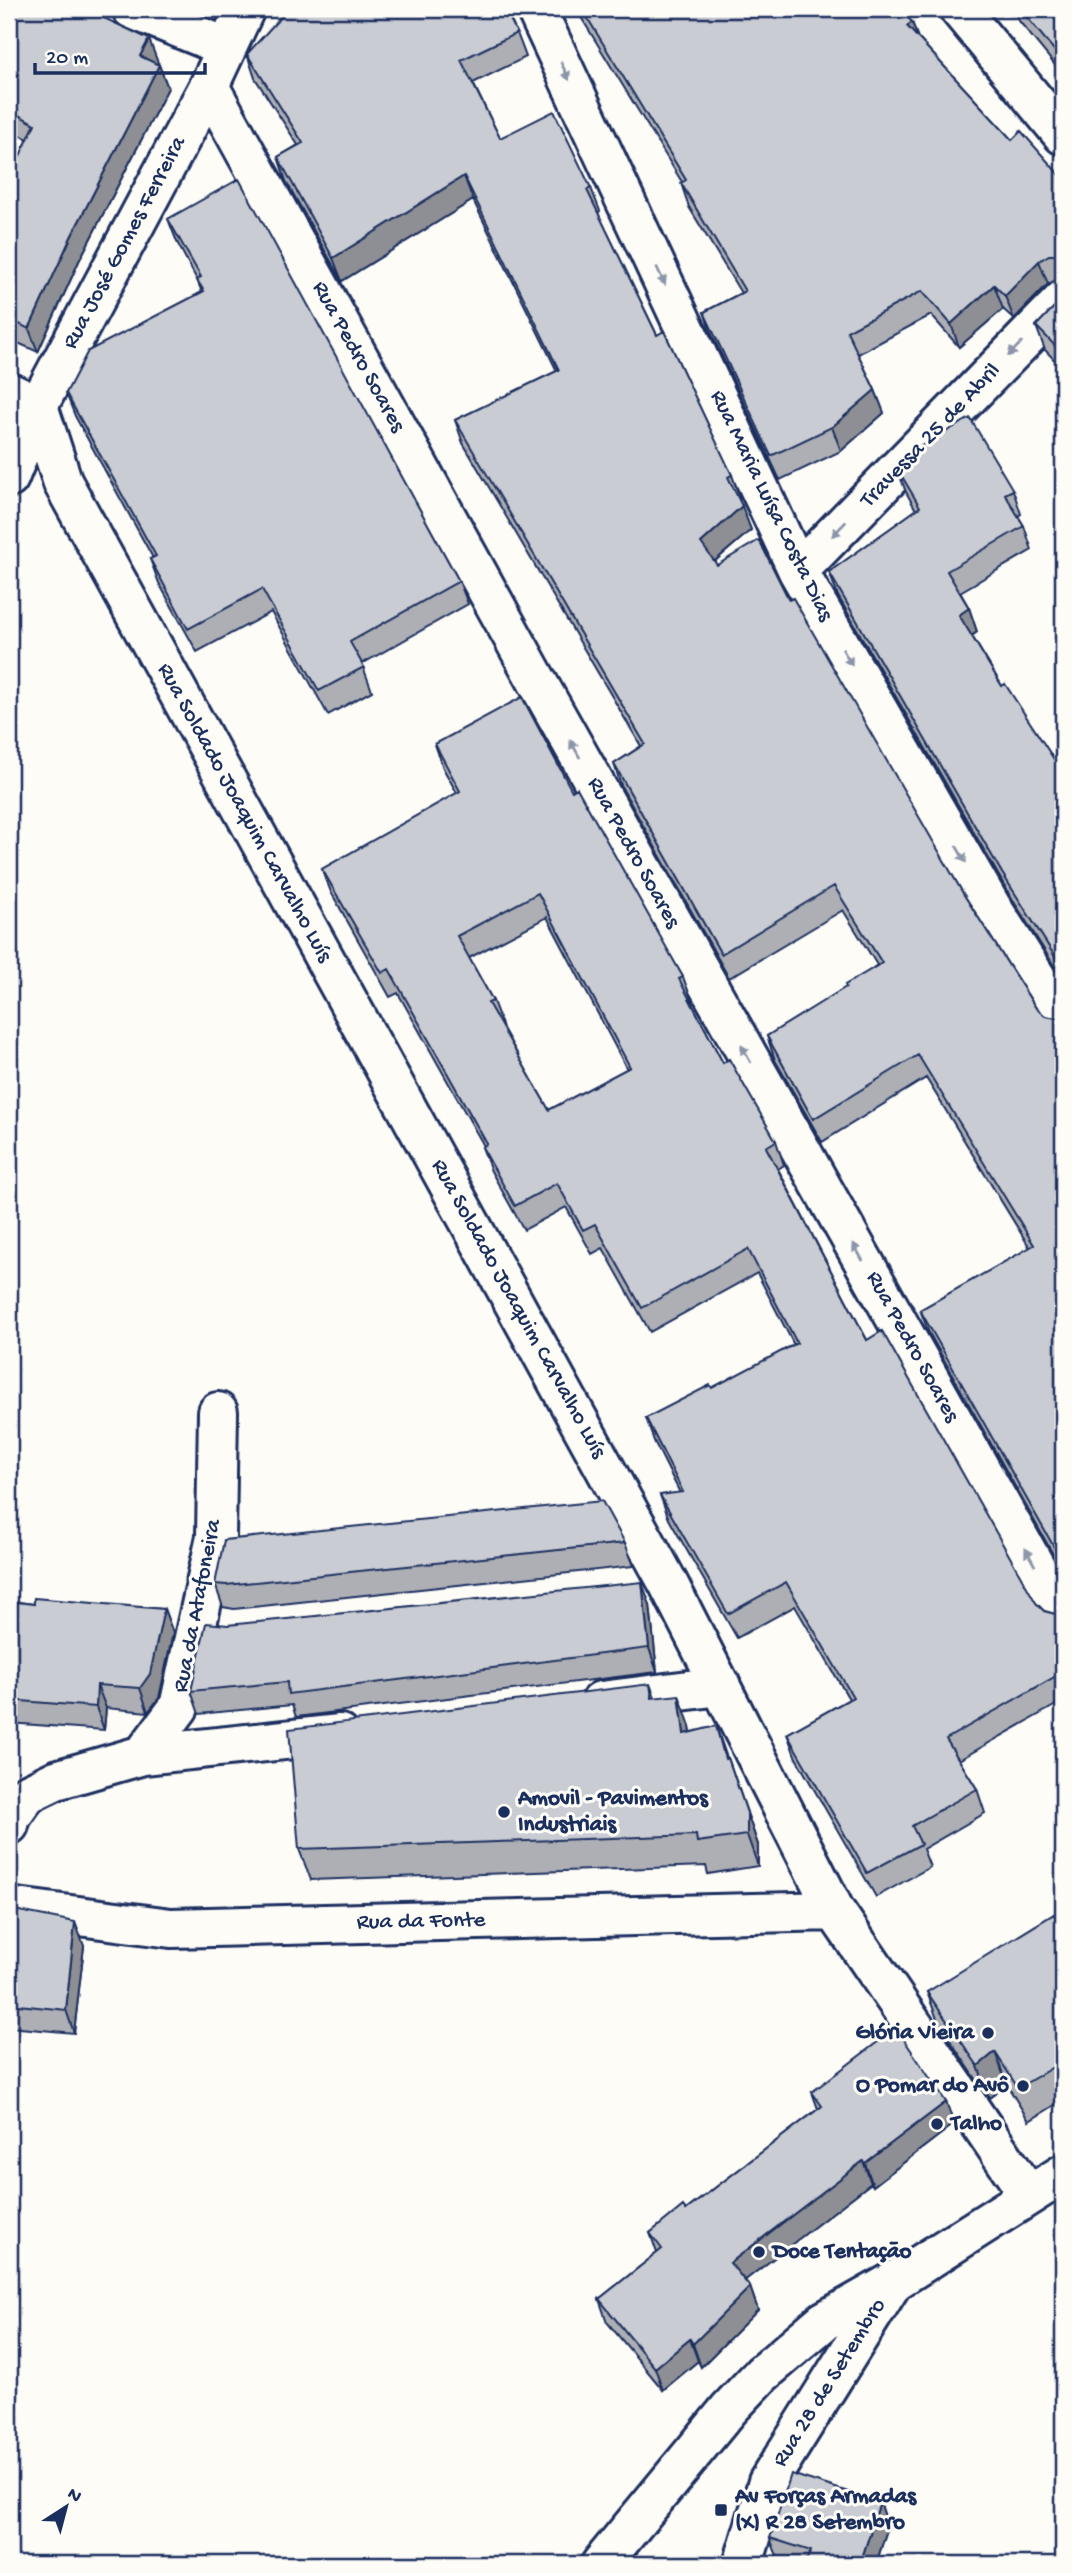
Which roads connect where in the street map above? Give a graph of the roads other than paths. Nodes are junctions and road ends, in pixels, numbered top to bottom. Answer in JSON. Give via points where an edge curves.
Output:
{"nodes":[{"id":1,"x":132,"y":9,"type":"edge"},
{"id":2,"x":244,"y":9,"type":"edge"},
{"id":3,"x":536,"y":9,"type":"edge"},
{"id":4,"x":971,"y":13,"type":"edge"},
{"id":5,"x":226,"y":47,"type":"junction"},
{"id":6,"x":209,"y":86,"type":"junction"},
{"id":7,"x":1063,"y":135,"type":"edge"},
{"id":8,"x":1063,"y":300,"type":"edge"},
{"id":9,"x":23,"y":399,"type":"edge"},
{"id":10,"x":9,"y":478,"type":"edge"},
{"id":11,"x":798,"y":571,"type":"junction"},
{"id":12,"x":1063,"y":1020,"type":"edge"},
{"id":13,"x":218,"y":1412,"type":"dead end"},
{"id":14,"x":1063,"y":1616,"type":"edge"},
{"id":15,"x":721,"y":1685,"type":"junction"},
{"id":16,"x":569,"y":1705,"type":"edge"},
{"id":17,"x":375,"y":1730,"type":"edge"},
{"id":18,"x":143,"y":1755,"type":"junction"},
{"id":19,"x":9,"y":1825,"type":"edge"},
{"id":20,"x":9,"y":1907,"type":"edge"},
{"id":21,"x":835,"y":1911,"type":"junction"},
{"id":22,"x":1063,"y":2174,"type":"edge"},
{"id":23,"x":1028,"y":2196,"type":"junction"},
{"id":24,"x":893,"y":2282,"type":"junction"},
{"id":25,"x":601,"y":2564,"type":"edge"},
{"id":26,"x":743,"y":2564,"type":"edge"}],
"edges":[{"from":1,"to":5,"type":"street"},
{"from":2,"to":5,"type":"street","name":"Rua José Gomes Ferreira"},
{"from":3,"to":11,"type":"street","name":"Rua Maria Luísa Costa Dias","one_way":true},
{"from":4,"to":7,"type":"street"},
{"from":5,"to":6,"type":"street","name":"Rua José Gomes Ferreira"},
{"from":6,"to":9,"type":"street","name":"Rua José Gomes Ferreira"},
{"from":14,"to":6,"type":"street","name":"Rua Pedro Soares","one_way":true,"via":[[544,694]]},
{"from":8,"to":11,"type":"street","name":"Travessa 25 de Abril","one_way":true},
{"from":9,"to":10,"type":"street","name":"Rua José Gomes Ferreira"},
{"from":9,"to":15,"type":"street","name":"Rua Soldado Joaquim Carvalho Luís","via":[[63,483]]},
{"from":11,"to":12,"type":"street","name":"Rua Maria Luísa Costa Dias","one_way":true,"via":[[992,908]]},
{"from":13,"to":18,"type":"street","name":"Rua da Atafoneira","via":[[216,1537],[198,1624],[179,1707]]},
{"from":15,"to":16,"type":"street"},
{"from":15,"to":21,"type":"street","name":"Rua Soldado Joaquim Carvalho Luís"},
{"from":17,"to":18,"type":"street"},
{"from":18,"to":19,"type":"street","via":[[56,1780],[27,1794]]},
{"from":20,"to":21,"type":"street","name":"Rua da Fonte","via":[[171,1928]]},
{"from":21,"to":23,"type":"street","name":"Rua Soldado Joaquim Carvalho Luís"},
{"from":22,"to":23,"type":"street"},
{"from":23,"to":24,"type":"street"},
{"from":24,"to":25,"type":"street","via":[[824,2321],[762,2374]]},
{"from":24,"to":26,"type":"street","name":"Rua 28 de Setembro","via":[[768,2482]]}]}
